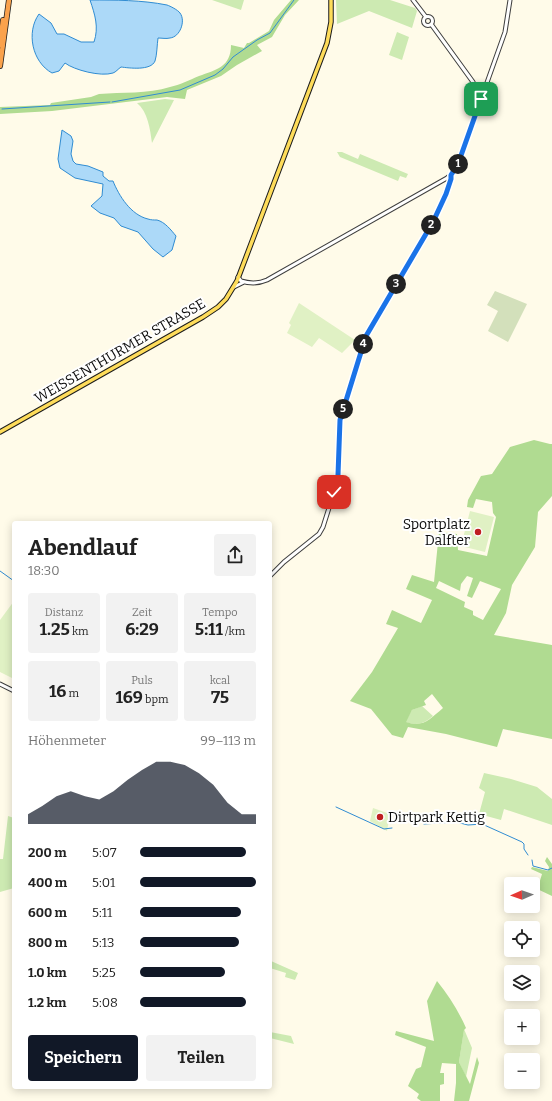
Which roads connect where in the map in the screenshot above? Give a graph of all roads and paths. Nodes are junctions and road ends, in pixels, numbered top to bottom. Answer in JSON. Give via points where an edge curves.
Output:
{"nodes":[{"id":1,"x":6,"y":0,"type":"edge"},
{"id":2,"x":9,"y":0,"type":"edge"},
{"id":3,"x":331,"y":0,"type":"edge"},
{"id":4,"x":413,"y":0,"type":"edge"},
{"id":5,"x":510,"y":0,"type":"edge"},
{"id":6,"x":426,"y":17,"type":"junction"},
{"id":7,"x":431,"y":24,"type":"junction"},
{"id":8,"x":0,"y":45,"type":"edge"},
{"id":9,"x":0,"y":66,"type":"edge"},
{"id":10,"x":481,"y":99,"type":"junction"},
{"id":11,"x":451,"y":175,"type":"junction"},
{"id":12,"x":238,"y":277,"type":"junction"},
{"id":13,"x":244,"y":282,"type":"junction"},
{"id":14,"x":249,"y":283,"type":"junction"},
{"id":15,"x":234,"y":288,"type":"junction"},
{"id":16,"x":0,"y":432,"type":"edge"},
{"id":17,"x":272,"y":574,"type":"edge"},
{"id":18,"x":0,"y":684,"type":"edge"},
{"id":19,"x":12,"y":690,"type":"edge"}],
"edges":[{"from":1,"to":8,"type":"highway"},
{"from":2,"to":9,"type":"highway"},
{"from":3,"to":12,"type":"main road","name":"WEISSENTHURMER STRASSE","via":[[331,22],[327,43]]},
{"from":4,"to":6,"type":"street"},
{"from":5,"to":10,"type":"street","via":[[505,32]]},
{"from":6,"to":7,"type":"street","via":[[432,18]]},
{"from":6,"to":7,"type":"street","via":[[424,23]]},
{"from":7,"to":10,"type":"street","via":[[473,82]]},
{"from":10,"to":11,"type":"street","via":[[458,164]]},
{"from":11,"to":14,"type":"street","via":[[267,280]]},
{"from":11,"to":17,"type":"street","via":[[446,194],[427,234],[366,336],[342,414],[336,484],[323,527],[319,534]]},
{"from":12,"to":13,"type":"street"},
{"from":12,"to":14,"type":"street"},
{"from":12,"to":15,"type":"main road","name":"WEISSENTHURMER STRASSE"},
{"from":13,"to":14,"type":"street"},
{"from":13,"to":15,"type":"street"},
{"from":15,"to":16,"type":"main road","name":"WEISSENTHURMER STRASSE","via":[[224,302],[211,312]]},
{"from":18,"to":19,"type":"street"}]}
